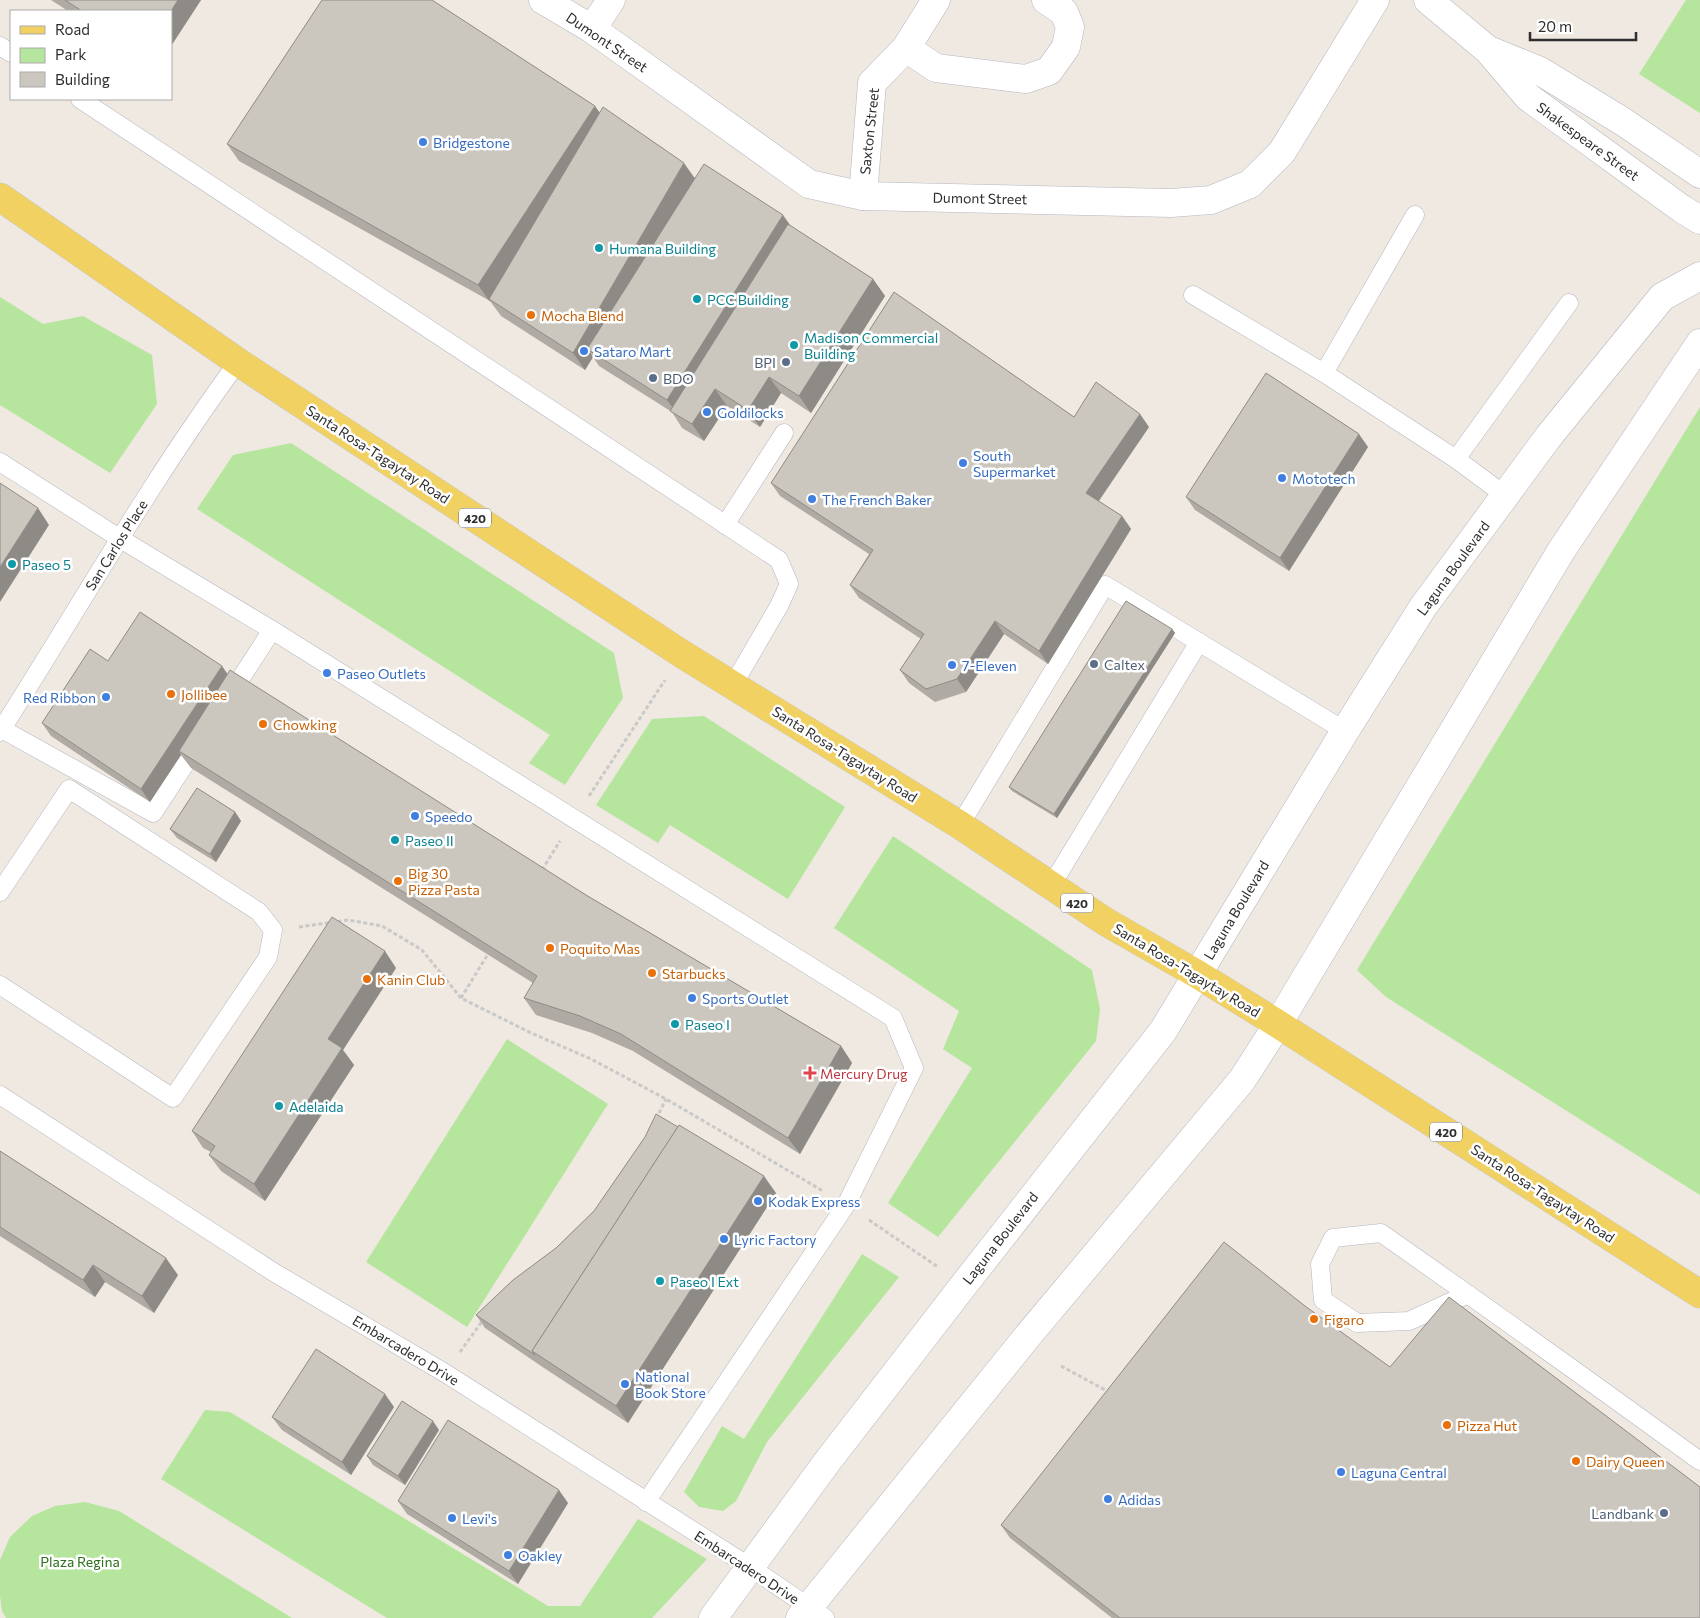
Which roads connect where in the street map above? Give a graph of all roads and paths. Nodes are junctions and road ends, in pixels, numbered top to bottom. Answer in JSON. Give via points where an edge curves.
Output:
{"nodes":[{"id":1,"x":543,"y":0,"type":"edge"},
{"id":2,"x":611,"y":0,"type":"edge"},
{"id":3,"x":936,"y":0,"type":"edge"},
{"id":4,"x":1046,"y":0,"type":"edge"},
{"id":5,"x":1375,"y":0,"type":"edge"},
{"id":6,"x":1428,"y":0,"type":"edge"},
{"id":7,"x":592,"y":29,"type":"junction"},
{"id":8,"x":906,"y":48,"type":"junction"},
{"id":9,"x":1488,"y":50,"type":"junction"},
{"id":10,"x":82,"y":100,"type":"edge"},
{"id":11,"x":1622,"y":121,"type":"junction"},
{"id":12,"x":1700,"y":159,"type":"edge"},
{"id":13,"x":1700,"y":174,"type":"edge"},
{"id":14,"x":862,"y":196,"type":"junction"},
{"id":15,"x":0,"y":197,"type":"edge"},
{"id":16,"x":1414,"y":215,"type":"dead end"},
{"id":17,"x":1700,"y":220,"type":"edge"},
{"id":18,"x":1700,"y":276,"type":"edge"},
{"id":19,"x":1193,"y":295,"type":"dead end"},
{"id":20,"x":1570,"y":303,"type":"dead end"},
{"id":21,"x":1700,"y":344,"type":"edge"},
{"id":22,"x":238,"y":362,"type":"junction"},
{"id":23,"x":1324,"y":372,"type":"junction"},
{"id":24,"x":784,"y":433,"type":"dead end"},
{"id":25,"x":1456,"y":459,"type":"junction"},
{"id":26,"x":0,"y":462,"type":"edge"},
{"id":27,"x":1506,"y":496,"type":"junction"},
{"id":28,"x":725,"y":525,"type":"junction"},
{"id":29,"x":119,"y":538,"type":"junction"},
{"id":30,"x":272,"y":630,"type":"junction"},
{"id":31,"x":1199,"y":642,"type":"junction"},
{"id":32,"x":682,"y":654,"type":"junction"},
{"id":33,"x":733,"y":685,"type":"junction"},
{"id":34,"x":218,"y":713,"type":"edge"},
{"id":35,"x":1,"y":730,"type":"edge"},
{"id":36,"x":207,"y":730,"type":"edge"},
{"id":37,"x":1344,"y":731,"type":"junction"},
{"id":38,"x":574,"y":819,"type":"junction"},
{"id":39,"x":960,"y":825,"type":"junction"},
{"id":40,"x":538,"y":875,"type":"edge"},
{"id":41,"x":1051,"y":886,"type":"junction"},
{"id":42,"x":0,"y":892,"type":"edge"},
{"id":43,"x":273,"y":930,"type":"junction"},
{"id":44,"x":488,"y":954,"type":"edge"},
{"id":45,"x":1198,"y":974,"type":"junction"},
{"id":46,"x":0,"y":985,"type":"edge"},
{"id":47,"x":461,"y":998,"type":"junction"},
{"id":48,"x":1278,"y":1024,"type":"junction"},
{"id":49,"x":0,"y":1095,"type":"edge"},
{"id":50,"x":666,"y":1099,"type":"junction"},
{"id":51,"x":653,"y":1125,"type":"edge"},
{"id":52,"x":846,"y":1205,"type":"junction"},
{"id":53,"x":944,"y":1271,"type":"dead end"},
{"id":54,"x":1468,"y":1294,"type":"junction"},
{"id":55,"x":1700,"y":1294,"type":"edge"},
{"id":56,"x":484,"y":1318,"type":"edge"},
{"id":57,"x":1061,"y":1366,"type":"dead end"},
{"id":58,"x":446,"y":1373,"type":"junction"},
{"id":59,"x":1112,"y":1394,"type":"edge"},
{"id":60,"x":1700,"y":1461,"type":"edge"},
{"id":61,"x":646,"y":1502,"type":"junction"},
{"id":62,"x":750,"y":1567,"type":"junction"},
{"id":63,"x":811,"y":1615,"type":"edge"},
{"id":64,"x":713,"y":1618,"type":"edge"}],
"edges":[{"from":1,"to":7,"type":"main road","name":"Dumont Street"},
{"from":2,"to":7,"type":"main road"},
{"from":3,"to":8,"type":"main road","name":"Saxton Street"},
{"from":4,"to":8,"type":"main road","via":[[1064,12],[1070,27],[1066,47],[1049,71],[1026,79],[936,68]]},
{"from":5,"to":14,"type":"main road","name":"Dumont Street","via":[[1282,152],[1250,184],[1211,200],[1171,203]]},
{"from":6,"to":9,"type":"main road","name":"Shakespeare Street"},
{"from":7,"to":14,"type":"main road","name":"Dumont Street","via":[[809,184]]},
{"from":8,"to":14,"type":"main road","name":"Saxton Street","via":[[872,83]]},
{"from":9,"to":11,"type":"main road","name":"Shakespeare Street","via":[[1540,71]]},
{"from":9,"to":17,"type":"main road","name":"Shakespeare Street","via":[[1528,98]]},
{"from":10,"to":28,"type":"lane"},
{"from":11,"to":12,"type":"main road","via":[[1647,121],[1696,153]]},
{"from":11,"to":13,"type":"main road","name":"Shakespeare Street"},
{"from":15,"to":22,"type":"main road","name":"Santa Rosa-Tagaytay Road","number":"420"},
{"from":16,"to":23,"type":"lane"},
{"from":18,"to":27,"type":"main road","name":"Laguna Boulevard","via":[[1662,296],[1549,436]]},
{"from":19,"to":23,"type":"lane"},
{"from":20,"to":25,"type":"lane"},
{"from":21,"to":48,"type":"main road","via":[[1560,551]]},
{"from":22,"to":29,"type":"lane","name":"San Carlos Place"},
{"from":22,"to":32,"type":"main road","name":"Santa Rosa-Tagaytay Road","number":"420"},
{"from":23,"to":25,"type":"lane"},
{"from":24,"to":28,"type":"lane"},
{"from":25,"to":27,"type":"lane"},
{"from":26,"to":29,"type":"lane"},
{"from":27,"to":37,"type":"main road","name":"Laguna Boulevard","via":[[1423,608]]},
{"from":28,"to":33,"type":"lane","via":[[779,560],[789,584]]},
{"from":29,"to":30,"type":"lane"},
{"from":29,"to":35,"type":"lane","name":"San Carlos Place"},
{"from":30,"to":34,"type":"lane"},
{"from":30,"to":38,"type":"lane"},
{"from":31,"to":37,"type":"lane"},
{"from":31,"to":39,"type":"lane","via":[[1106,585]]},
{"from":31,"to":41,"type":"lane"},
{"from":32,"to":33,"type":"main road","name":"Santa Rosa-Tagaytay Road","number":"420"},
{"from":32,"to":38,"type":"path"},
{"from":33,"to":39,"type":"main road","name":"Santa Rosa-Tagaytay Road","number":"420"},
{"from":35,"to":36,"type":"lane","via":[[153,813]]},
{"from":37,"to":45,"type":"main road","name":"Laguna Boulevard"},
{"from":38,"to":40,"type":"path"},
{"from":38,"to":52,"type":"lane","via":[[893,1018],[914,1068]]},
{"from":39,"to":41,"type":"main road","name":"Santa Rosa-Tagaytay Road","number":"420"},
{"from":41,"to":45,"type":"main road","name":"Santa Rosa-Tagaytay Road","number":"420","via":[[1106,922]]},
{"from":42,"to":43,"type":"lane","via":[[69,789],[259,912]]},
{"from":43,"to":46,"type":"lane","via":[[268,957],[173,1098]]},
{"from":43,"to":47,"type":"path","via":[[348,920],[382,926],[422,950]]},
{"from":44,"to":47,"type":"path"},
{"from":45,"to":48,"type":"main road","name":"Santa Rosa-Tagaytay Road","number":"420"},
{"from":45,"to":62,"type":"main road","name":"Laguna Boulevard","via":[[1163,1032],[826,1462]]},
{"from":47,"to":50,"type":"path","via":[[591,1059]]},
{"from":48,"to":55,"type":"main road","name":"Santa Rosa-Tagaytay Road","number":"420"},
{"from":48,"to":63,"type":"main road","via":[[1242,1080],[1026,1338]]},
{"from":49,"to":58,"type":"lane","name":"Embarcadero Drive","via":[[275,1272]]},
{"from":50,"to":51,"type":"path"},
{"from":50,"to":52,"type":"path"},
{"from":52,"to":53,"type":"path"},
{"from":52,"to":61,"type":"lane"},
{"from":54,"to":54,"type":"lane","via":[[1381,1232],[1333,1238],[1320,1264],[1323,1300],[1357,1323],[1409,1321]]},
{"from":54,"to":60,"type":"lane"},
{"from":56,"to":58,"type":"path"},
{"from":57,"to":59,"type":"path"},
{"from":58,"to":61,"type":"lane","name":"Embarcadero Drive"},
{"from":61,"to":62,"type":"lane","name":"Embarcadero Drive"},
{"from":62,"to":63,"type":"lane","name":"Embarcadero Drive"},
{"from":62,"to":64,"type":"main road","name":"Laguna Boulevard"}]}
